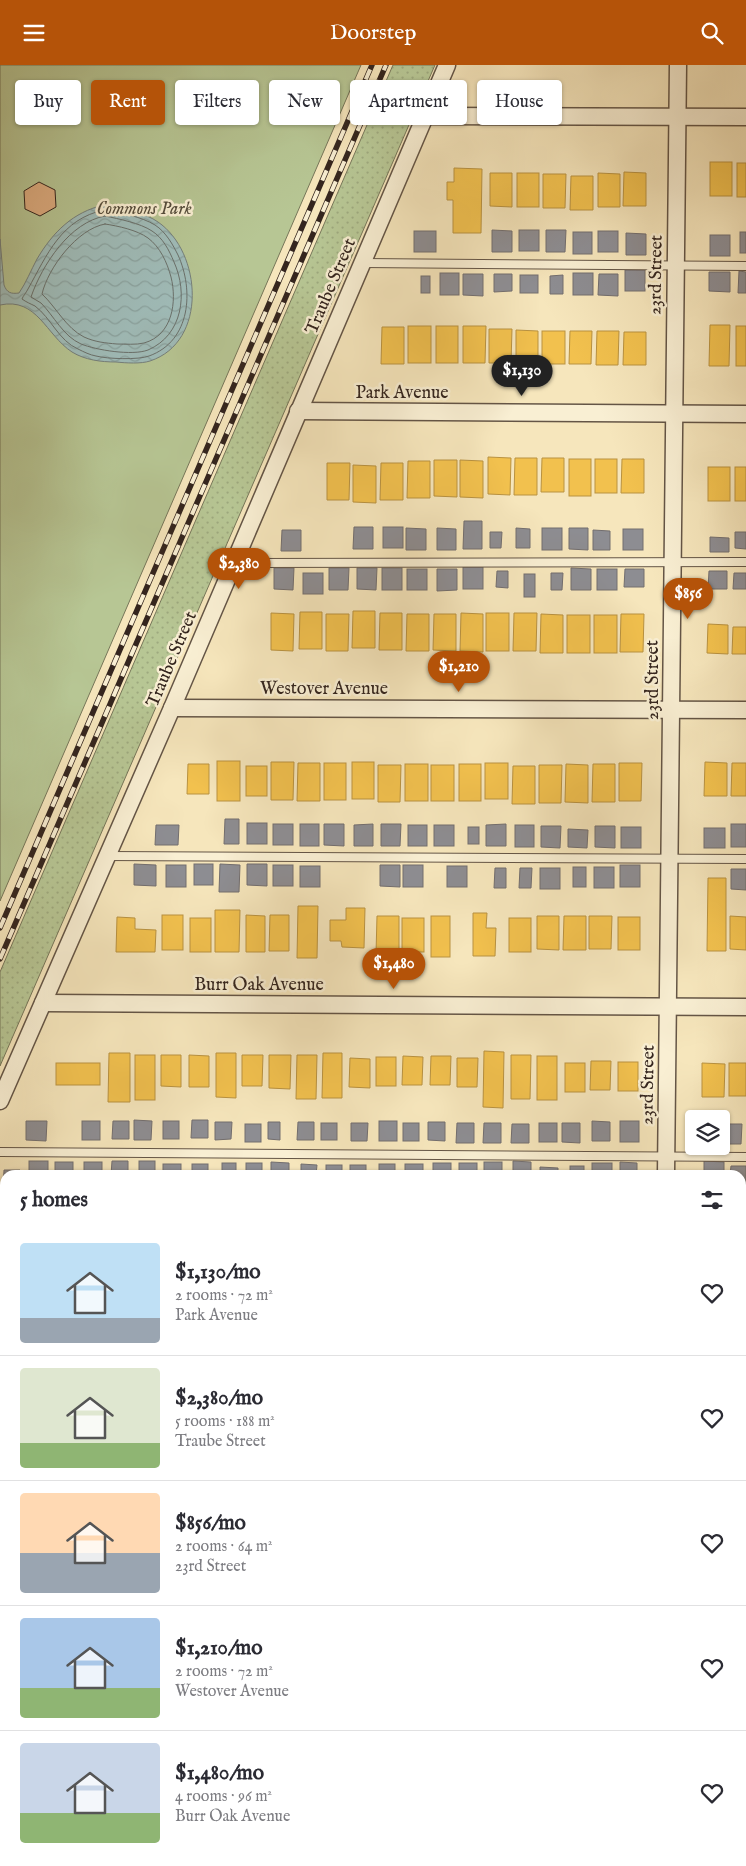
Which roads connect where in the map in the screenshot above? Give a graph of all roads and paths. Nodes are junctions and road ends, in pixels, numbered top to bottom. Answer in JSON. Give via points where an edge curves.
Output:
{"nodes":[{"id":1,"x":447,"y":65,"type":"edge"},
{"id":2,"x":678,"y":65,"type":"edge"},
{"id":3,"x":441,"y":80,"type":"edge"},
{"id":4,"x":467,"y":116,"type":"edge"},
{"id":5,"x":677,"y":117,"type":"junction"},
{"id":6,"x":746,"y":117,"type":"edge"},
{"id":7,"x":421,"y":125,"type":"edge"},
{"id":8,"x":362,"y":263,"type":"junction"},
{"id":9,"x":676,"y":265,"type":"junction"},
{"id":10,"x":746,"y":265,"type":"edge"},
{"id":11,"x":298,"y":411,"type":"junction"},
{"id":12,"x":674,"y":413,"type":"junction"},
{"id":13,"x":746,"y":414,"type":"edge"},
{"id":14,"x":673,"y":561,"type":"junction"},
{"id":15,"x":746,"y":562,"type":"edge"},
{"id":16,"x":234,"y":563,"type":"junction"},
{"id":17,"x":172,"y":708,"type":"junction"},
{"id":18,"x":672,"y":710,"type":"junction"},
{"id":19,"x":746,"y":710,"type":"edge"},
{"id":20,"x":107,"y":856,"type":"junction"},
{"id":21,"x":670,"y":858,"type":"junction"},
{"id":22,"x":746,"y":859,"type":"edge"},
{"id":23,"x":43,"y":1003,"type":"junction"},
{"id":24,"x":668,"y":1007,"type":"junction"},
{"id":25,"x":746,"y":1007,"type":"edge"},
{"id":26,"x":0,"y":1101,"type":"edge"},
{"id":27,"x":0,"y":1152,"type":"edge"},
{"id":28,"x":666,"y":1156,"type":"junction"},
{"id":29,"x":746,"y":1157,"type":"edge"},
{"id":30,"x":666,"y":1170,"type":"edge"}],
"edges":[{"from":1,"to":3,"type":"street","name":"Traube Street"},
{"from":2,"to":5,"type":"street","name":"23rd Street"},
{"from":4,"to":5,"type":"street"},
{"from":5,"to":6,"type":"street"},
{"from":5,"to":9,"type":"street","name":"23rd Street"},
{"from":7,"to":8,"type":"street","name":"Traube Street"},
{"from":8,"to":9,"type":"lane"},
{"from":8,"to":11,"type":"street","name":"Traube Street"},
{"from":9,"to":10,"type":"lane"},
{"from":9,"to":12,"type":"street","name":"23rd Street"},
{"from":11,"to":12,"type":"street","name":"Park Avenue"},
{"from":11,"to":16,"type":"street","name":"Traube Street"},
{"from":12,"to":13,"type":"street","name":"Park Avenue"},
{"from":12,"to":14,"type":"street","name":"23rd Street"},
{"from":14,"to":15,"type":"lane"},
{"from":14,"to":16,"type":"lane"},
{"from":14,"to":18,"type":"street","name":"23rd Street"},
{"from":16,"to":17,"type":"street","name":"Traube Street"},
{"from":17,"to":18,"type":"street","name":"Westover Avenue"},
{"from":17,"to":20,"type":"street","name":"Traube Street"},
{"from":18,"to":19,"type":"street","name":"Westover Avenue"},
{"from":18,"to":21,"type":"street","name":"23rd Street"},
{"from":20,"to":21,"type":"lane"},
{"from":20,"to":23,"type":"street","name":"Traube Street"},
{"from":21,"to":22,"type":"lane"},
{"from":21,"to":24,"type":"street","name":"23rd Street"},
{"from":23,"to":24,"type":"street","name":"Burr Oak Avenue"},
{"from":23,"to":26,"type":"street","name":"Traube Street"},
{"from":24,"to":25,"type":"street","name":"Burr Oak Avenue"},
{"from":24,"to":28,"type":"street","name":"23rd Street"},
{"from":27,"to":28,"type":"lane"},
{"from":28,"to":29,"type":"lane"},
{"from":28,"to":30,"type":"street","name":"23rd Street"}]}
